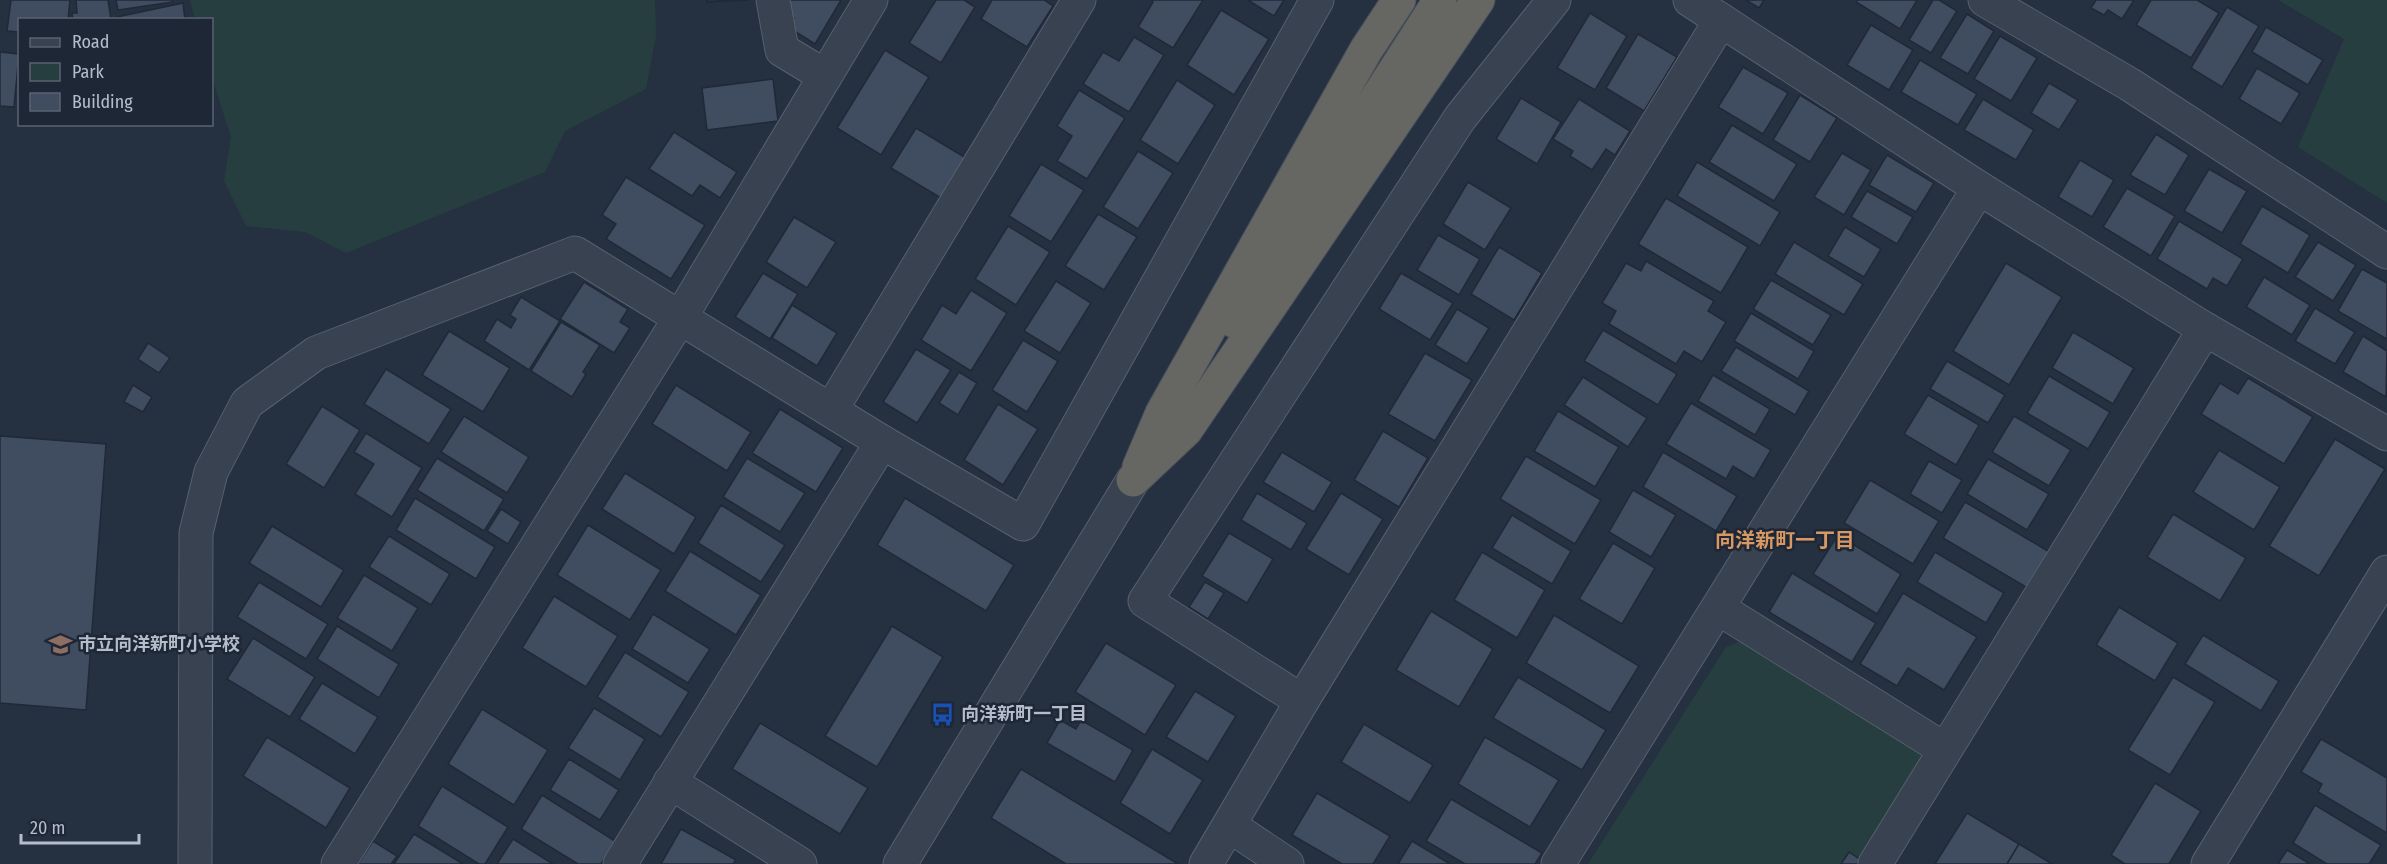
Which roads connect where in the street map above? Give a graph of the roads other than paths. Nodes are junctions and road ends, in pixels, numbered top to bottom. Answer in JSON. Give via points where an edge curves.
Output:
{"nodes":[{"id":1,"x":773,"y":0,"type":"edge"},
{"id":2,"x":871,"y":0,"type":"edge"},
{"id":3,"x":1078,"y":0,"type":"edge"},
{"id":4,"x":1317,"y":0,"type":"edge"},
{"id":5,"x":1400,"y":0,"type":"edge"},
{"id":6,"x":1440,"y":0,"type":"edge"},
{"id":7,"x":1478,"y":0,"type":"edge"},
{"id":8,"x":1554,"y":0,"type":"edge"},
{"id":9,"x":1690,"y":0,"type":"edge"},
{"id":10,"x":1985,"y":0,"type":"edge"},
{"id":11,"x":1721,"y":20,"type":"junction"},
{"id":12,"x":825,"y":76,"type":"junction"},
{"id":13,"x":1979,"y":188,"type":"junction"},
{"id":14,"x":2387,"y":252,"type":"edge"},
{"id":15,"x":680,"y":318,"type":"junction"},
{"id":16,"x":2205,"y":329,"type":"junction"},
{"id":17,"x":831,"y":410,"type":"junction"},
{"id":18,"x":2387,"y":434,"type":"edge"},
{"id":19,"x":882,"y":442,"type":"junction"},
{"id":20,"x":1133,"y":480,"type":"junction"},
{"id":21,"x":2387,"y":572,"type":"edge"},
{"id":22,"x":1718,"y":608,"type":"junction"},
{"id":23,"x":1302,"y":701,"type":"junction"},
{"id":24,"x":1944,"y":749,"type":"junction"},
{"id":25,"x":670,"y":782,"type":"junction"},
{"id":26,"x":1230,"y":826,"type":"junction"},
{"id":27,"x":195,"y":864,"type":"edge"},
{"id":28,"x":338,"y":864,"type":"edge"},
{"id":29,"x":620,"y":864,"type":"edge"},
{"id":30,"x":800,"y":864,"type":"edge"},
{"id":31,"x":900,"y":864,"type":"edge"},
{"id":32,"x":1206,"y":864,"type":"edge"},
{"id":33,"x":1287,"y":864,"type":"edge"},
{"id":34,"x":1558,"y":864,"type":"edge"},
{"id":35,"x":1875,"y":864,"type":"edge"},
{"id":36,"x":2208,"y":864,"type":"edge"}],
"edges":[{"from":1,"to":12,"type":"street","via":[[782,50]]},
{"from":2,"to":12,"type":"street"},
{"from":3,"to":17,"type":"street"},
{"from":4,"to":19,"type":"street","via":[[1023,524]]},
{"from":5,"to":20,"type":"highway","via":[[1366,50],[1162,413]]},
{"from":6,"to":20,"type":"highway"},
{"from":7,"to":20,"type":"highway","via":[[1185,430]]},
{"from":8,"to":23,"type":"street","via":[[1460,118],[1145,601]]},
{"from":9,"to":11,"type":"street"},
{"from":10,"to":14,"type":"street","via":[[2129,84]]},
{"from":11,"to":13,"type":"street"},
{"from":11,"to":23,"type":"street"},
{"from":12,"to":15,"type":"street"},
{"from":13,"to":16,"type":"street"},
{"from":13,"to":22,"type":"street"},
{"from":15,"to":17,"type":"street"},
{"from":15,"to":27,"type":"street","via":[[575,253],[316,353],[247,403],[211,472],[196,533]]},
{"from":15,"to":28,"type":"street"},
{"from":16,"to":18,"type":"street"},
{"from":16,"to":24,"type":"street"},
{"from":17,"to":19,"type":"street"},
{"from":19,"to":25,"type":"street"},
{"from":20,"to":31,"type":"street"},
{"from":21,"to":36,"type":"street"},
{"from":22,"to":24,"type":"street"},
{"from":22,"to":34,"type":"street"},
{"from":23,"to":26,"type":"street"},
{"from":24,"to":35,"type":"street"},
{"from":25,"to":29,"type":"street"},
{"from":25,"to":30,"type":"street"},
{"from":26,"to":32,"type":"street"},
{"from":26,"to":33,"type":"street"}]}
